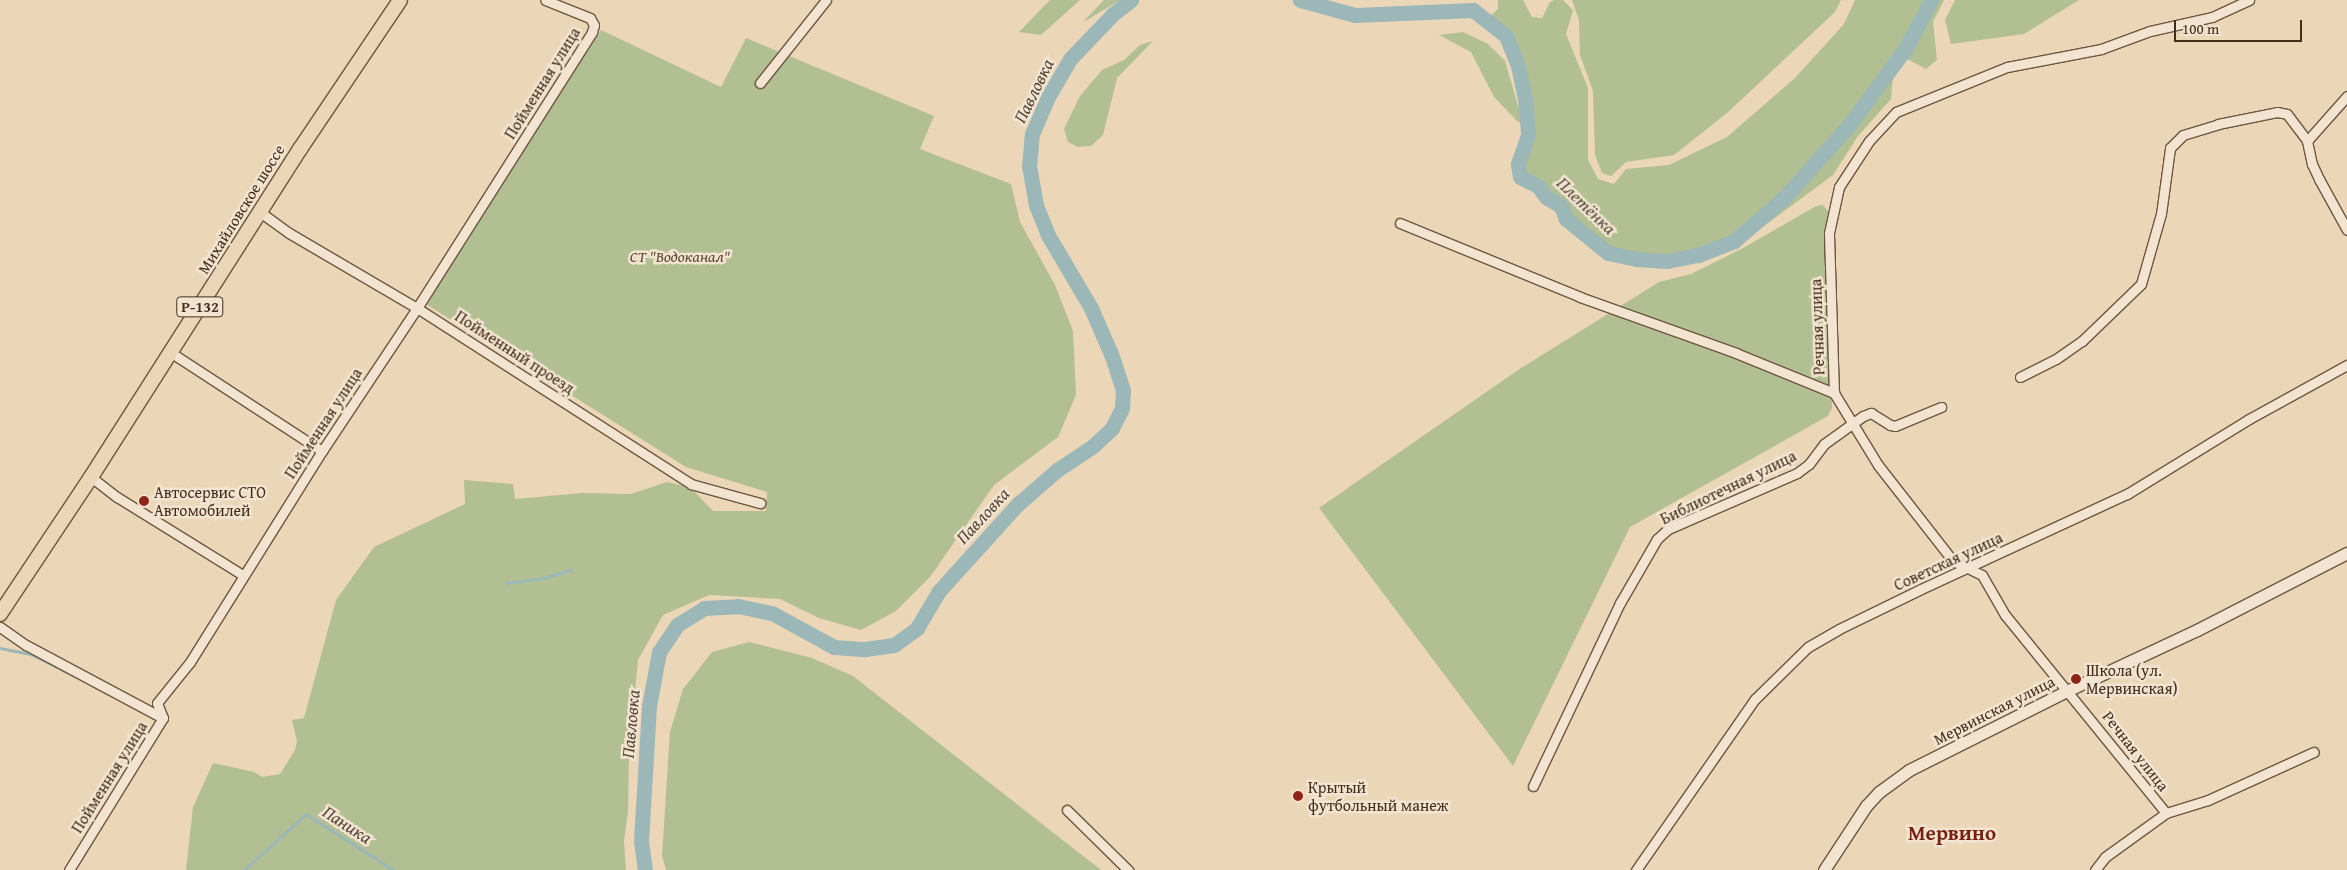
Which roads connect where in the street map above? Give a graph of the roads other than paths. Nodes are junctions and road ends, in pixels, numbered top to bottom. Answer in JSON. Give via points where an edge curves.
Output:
{"nodes":[{"id":1,"x":400,"y":0,"type":"edge"},
{"id":2,"x":545,"y":0,"type":"edge"},
{"id":3,"x":826,"y":0,"type":"edge"},
{"id":4,"x":2249,"y":0,"type":"edge"},
{"id":5,"x":760,"y":83,"type":"dead end"},
{"id":6,"x":2347,"y":96,"type":"edge"},
{"id":7,"x":2307,"y":141,"type":"junction"},
{"id":8,"x":260,"y":212,"type":"junction"},
{"id":9,"x":1400,"y":223,"type":"dead end"},
{"id":10,"x":2347,"y":230,"type":"edge"},
{"id":11,"x":418,"y":308,"type":"junction"},
{"id":12,"x":170,"y":352,"type":"junction"},
{"id":13,"x":2347,"y":365,"type":"edge"},
{"id":14,"x":2020,"y":376,"type":"dead end"},
{"id":15,"x":1834,"y":394,"type":"junction"},
{"id":16,"x":1942,"y":407,"type":"dead end"},
{"id":17,"x":1852,"y":422,"type":"junction"},
{"id":18,"x":322,"y":451,"type":"junction"},
{"id":19,"x":91,"y":477,"type":"junction"},
{"id":20,"x":760,"y":503,"type":"dead end"},
{"id":21,"x":2347,"y":553,"type":"edge"},
{"id":22,"x":1969,"y":567,"type":"junction"},
{"id":23,"x":243,"y":575,"type":"junction"},
{"id":24,"x":0,"y":614,"type":"edge"},
{"id":25,"x":0,"y":627,"type":"edge"},
{"id":26,"x":2069,"y":690,"type":"junction"},
{"id":27,"x":163,"y":718,"type":"junction"},
{"id":28,"x":2314,"y":752,"type":"dead end"},
{"id":29,"x":1533,"y":786,"type":"dead end"},
{"id":30,"x":1067,"y":810,"type":"dead end"},
{"id":31,"x":2166,"y":812,"type":"junction"},
{"id":32,"x":69,"y":870,"type":"edge"},
{"id":33,"x":1128,"y":870,"type":"edge"},
{"id":34,"x":1636,"y":870,"type":"edge"},
{"id":35,"x":1824,"y":870,"type":"edge"},
{"id":36,"x":2095,"y":870,"type":"edge"}],
"edges":[{"from":1,"to":8,"type":"main road","name":"Михайловское шоссе","number":"Р-132"},
{"from":2,"to":11,"type":"street","name":"Пойменная улица","via":[[590,18],[594,25],[592,32]]},
{"from":3,"to":5,"type":"street"},
{"from":4,"to":15,"type":"street","name":"Речная улица","via":[[2212,17],[2150,31],[2101,50],[2007,67],[1896,112],[1869,141],[1839,187],[1829,234]]},
{"from":6,"to":7,"type":"street"},
{"from":7,"to":10,"type":"street","via":[[2319,179]]},
{"from":7,"to":14,"type":"street","via":[[2287,114],[2277,112],[2183,135],[2170,148],[2161,214],[2141,284],[2082,341],[2056,359]]},
{"from":8,"to":11,"type":"street","name":"Пойменный проезд"},
{"from":8,"to":12,"type":"main road","name":"Михайловское шоссе","number":"Р-132"},
{"from":9,"to":15,"type":"street","via":[[1580,298],[1736,353]]},
{"from":11,"to":18,"type":"street","name":"Пойменная улица"},
{"from":11,"to":20,"type":"street","name":"Пойменный проезд","via":[[691,484]]},
{"from":12,"to":18,"type":"street"},
{"from":12,"to":19,"type":"main road","name":"Михайловское шоссе","number":"Р-132"},
{"from":13,"to":22,"type":"street","name":"Советская улица","via":[[2249,419],[2127,494]]},
{"from":15,"to":17,"type":"street","name":"Речная улица"},
{"from":16,"to":17,"type":"street","name":"Библиотечная улица","via":[[1895,426],[1871,414]]},
{"from":17,"to":22,"type":"street","name":"Речная улица","via":[[1878,465],[1953,561]]},
{"from":17,"to":29,"type":"street","name":"Библиотечная улица","via":[[1824,444],[1797,474],[1668,529],[1657,539],[1620,602]]},
{"from":18,"to":23,"type":"street","name":"Пойменная улица"},
{"from":19,"to":23,"type":"street","via":[[117,497]]},
{"from":19,"to":24,"type":"main road","name":"Михайловское шоссе","number":"Р-132"},
{"from":21,"to":26,"type":"street","name":"Мервинская улица","via":[[2197,630]]},
{"from":22,"to":26,"type":"street","name":"Речная улица","via":[[1982,575],[2005,615]]},
{"from":22,"to":34,"type":"street","name":"Советская улица","via":[[1808,647],[1755,699]]},
{"from":23,"to":27,"type":"street","name":"Пойменная улица","via":[[190,662],[157,703]]},
{"from":25,"to":27,"type":"street","via":[[26,645]]},
{"from":26,"to":31,"type":"street","name":"Речная улица"},
{"from":26,"to":35,"type":"street","name":"Мервинская улица","via":[[1909,770],[1866,806]]},
{"from":27,"to":32,"type":"street","name":"Пойменная улица"},
{"from":28,"to":31,"type":"street","via":[[2208,800]]},
{"from":30,"to":33,"type":"street"},
{"from":31,"to":36,"type":"street","via":[[2105,857]]}]}
